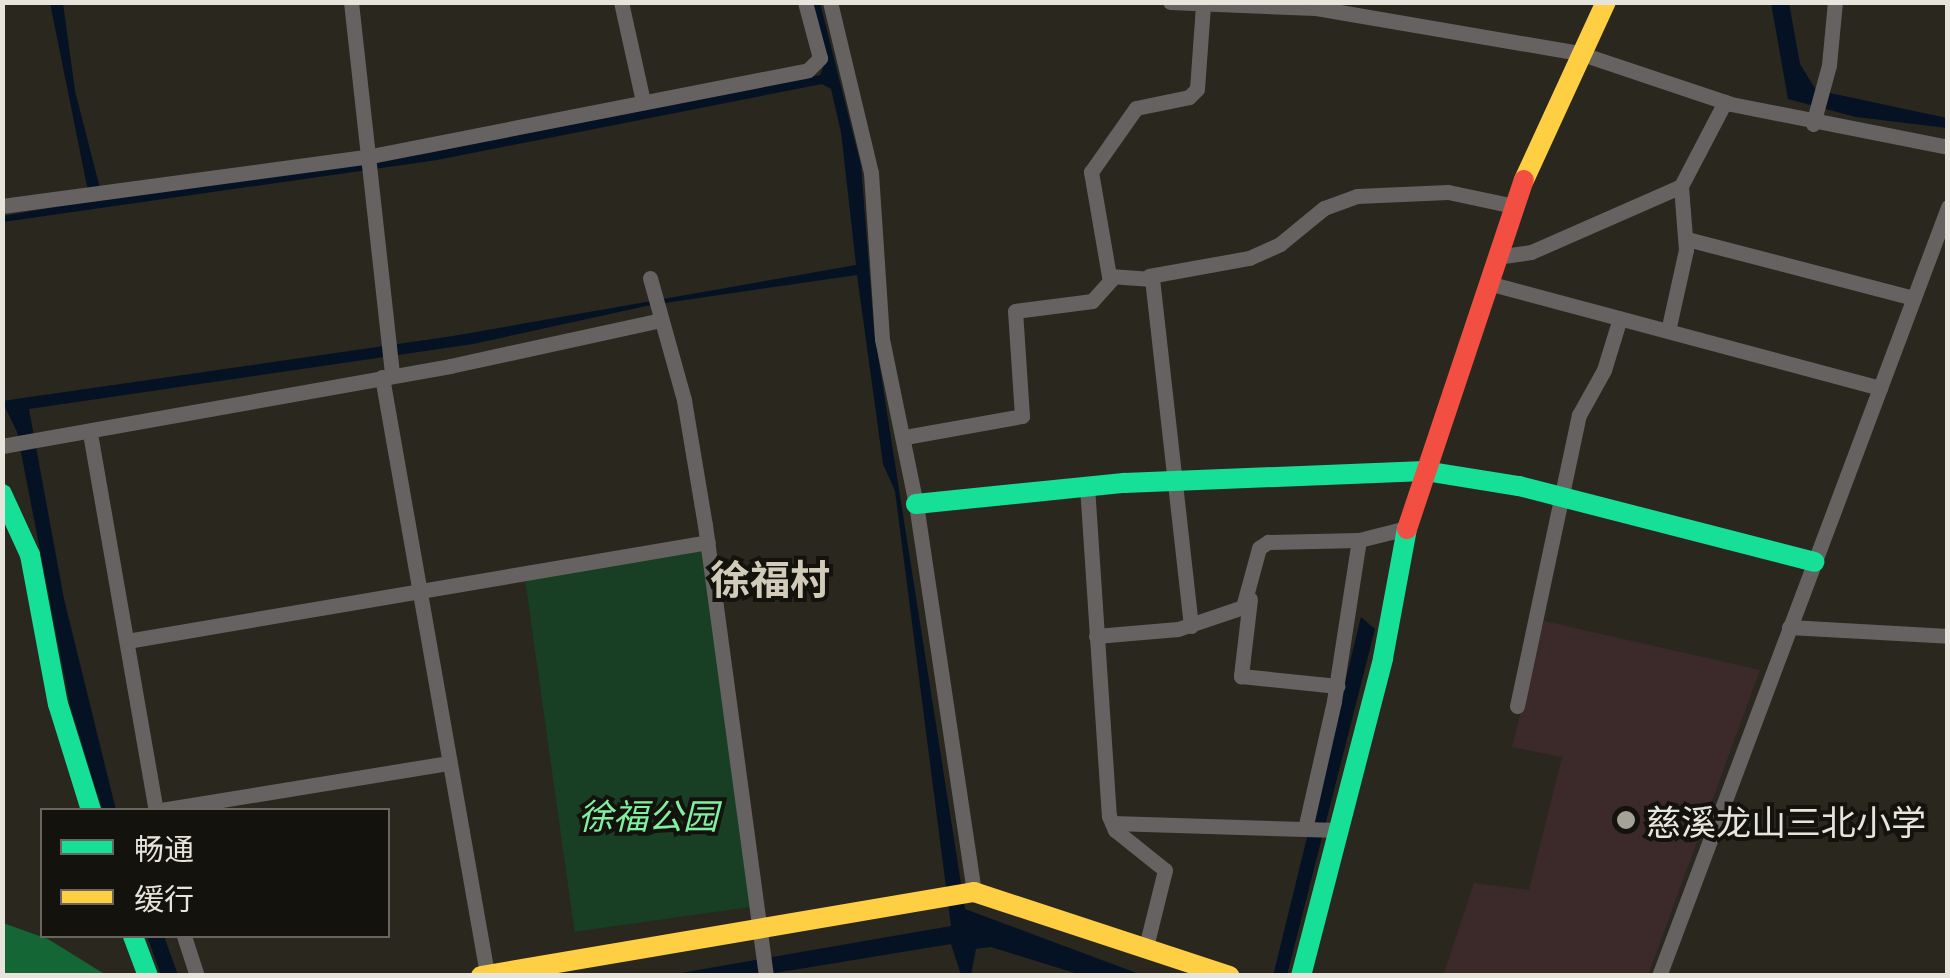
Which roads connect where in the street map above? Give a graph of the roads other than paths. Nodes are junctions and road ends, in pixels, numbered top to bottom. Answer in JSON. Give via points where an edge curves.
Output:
{"nodes":[{"id":1,"x":351,"y":2,"type":"edge"},
{"id":2,"x":621,"y":2,"type":"edge"},
{"id":3,"x":805,"y":2,"type":"edge"},
{"id":4,"x":830,"y":2,"type":"edge"},
{"id":5,"x":1170,"y":2,"type":"edge"},
{"id":6,"x":1606,"y":2,"type":"edge"},
{"id":7,"x":1835,"y":2,"type":"edge"},
{"id":8,"x":1203,"y":5,"type":"edge"},
{"id":9,"x":1579,"y":53,"type":"junction"},
{"id":10,"x":643,"y":101,"type":"junction"},
{"id":11,"x":1725,"y":102,"type":"junction"},
{"id":12,"x":1813,"y":124,"type":"junction"},
{"id":13,"x":1948,"y":148,"type":"edge"},
{"id":14,"x":371,"y":156,"type":"junction"},
{"id":15,"x":1681,"y":186,"type":"junction"},
{"id":16,"x":2,"y":206,"type":"edge"},
{"id":17,"x":1514,"y":206,"type":"junction"},
{"id":18,"x":1948,"y":207,"type":"edge"},
{"id":19,"x":1686,"y":239,"type":"junction"},
{"id":20,"x":1496,"y":257,"type":"junction"},
{"id":21,"x":1148,"y":276,"type":"junction"},
{"id":22,"x":650,"y":278,"type":"dead end"},
{"id":23,"x":1111,"y":280,"type":"junction"},
{"id":24,"x":1488,"y":283,"type":"junction"},
{"id":25,"x":1913,"y":298,"type":"junction"},
{"id":26,"x":1620,"y":318,"type":"junction"},
{"id":27,"x":662,"y":320,"type":"junction"},
{"id":28,"x":1668,"y":331,"type":"junction"},
{"id":29,"x":387,"y":376,"type":"junction"},
{"id":30,"x":1880,"y":388,"type":"junction"},
{"id":31,"x":904,"y":437,"type":"junction"},
{"id":32,"x":92,"y":439,"type":"dead end"},
{"id":33,"x":2,"y":446,"type":"edge"},
{"id":34,"x":1426,"y":472,"type":"junction"},
{"id":35,"x":1179,"y":482,"type":"junction"},
{"id":36,"x":1087,"y":486,"type":"junction"},
{"id":37,"x":2,"y":494,"type":"edge"},
{"id":38,"x":1561,"y":497,"type":"junction"},
{"id":39,"x":916,"y":504,"type":"junction"},
{"id":40,"x":1407,"y":528,"type":"junction"},
{"id":41,"x":1360,"y":540,"type":"junction"},
{"id":42,"x":708,"y":542,"type":"junction"},
{"id":43,"x":1814,"y":562,"type":"junction"},
{"id":44,"x":418,"y":591,"type":"junction"},
{"id":45,"x":1250,"y":599,"type":"junction"},
{"id":46,"x":1191,"y":626,"type":"junction"},
{"id":47,"x":1789,"y":627,"type":"junction"},
{"id":48,"x":1096,"y":636,"type":"junction"},
{"id":49,"x":1948,"y":636,"type":"edge"},
{"id":50,"x":126,"y":641,"type":"junction"},
{"id":51,"x":1337,"y":686,"type":"junction"},
{"id":52,"x":1517,"y":706,"type":"dead end"},
{"id":53,"x":449,"y":763,"type":"junction"},
{"id":54,"x":90,"y":808,"type":"edge"},
{"id":55,"x":158,"y":808,"type":"edge"},
{"id":56,"x":170,"y":808,"type":"edge"},
{"id":57,"x":1112,"y":823,"type":"junction"},
{"id":58,"x":1305,"y":829,"type":"junction"},
{"id":59,"x":1338,"y":830,"type":"junction"},
{"id":60,"x":974,"y":892,"type":"junction"},
{"id":61,"x":759,"y":927,"type":"junction"},
{"id":62,"x":134,"y":938,"type":"edge"},
{"id":63,"x":185,"y":938,"type":"edge"},
{"id":64,"x":1146,"y":947,"type":"junction"},
{"id":65,"x":484,"y":975,"type":"edge"},
{"id":66,"x":148,"y":976,"type":"edge"},
{"id":67,"x":197,"y":976,"type":"edge"},
{"id":68,"x":766,"y":976,"type":"edge"},
{"id":69,"x":1230,"y":976,"type":"edge"},
{"id":70,"x":1301,"y":976,"type":"edge"},
{"id":71,"x":1660,"y":976,"type":"edge"}],
"edges":[{"from":1,"to":14,"type":"street"},
{"from":2,"to":10,"type":"street"},
{"from":3,"to":10,"type":"street","via":[[820,58],[808,70]]},
{"from":4,"to":31,"type":"street","via":[[871,173],[882,339]]},
{"from":5,"to":8,"type":"street"},
{"from":6,"to":9,"type":"street"},
{"from":7,"to":12,"type":"street","via":[[1829,65]]},
{"from":8,"to":9,"type":"street","via":[[1316,8]]},
{"from":8,"to":23,"type":"street","via":[[1197,88],[1189,97],[1136,108],[1091,172]]},
{"from":9,"to":11,"type":"street"},
{"from":9,"to":17,"type":"street"},
{"from":10,"to":14,"type":"street"},
{"from":11,"to":12,"type":"street"},
{"from":11,"to":15,"type":"street"},
{"from":12,"to":13,"type":"street"},
{"from":14,"to":16,"type":"street"},
{"from":14,"to":29,"type":"street"},
{"from":15,"to":19,"type":"street"},
{"from":15,"to":20,"type":"street","via":[[1531,252]]},
{"from":17,"to":20,"type":"street"},
{"from":17,"to":21,"type":"street","via":[[1448,192],[1356,196],[1324,208],[1280,244],[1250,258]]},
{"from":18,"to":25,"type":"street"},
{"from":19,"to":25,"type":"street"},
{"from":19,"to":28,"type":"street"},
{"from":20,"to":24,"type":"street"},
{"from":21,"to":23,"type":"street"},
{"from":21,"to":35,"type":"street"},
{"from":22,"to":27,"type":"street"},
{"from":23,"to":31,"type":"street","via":[[1092,301],[1015,311],[1022,416]]},
{"from":24,"to":26,"type":"street"},
{"from":24,"to":34,"type":"street"},
{"from":25,"to":30,"type":"street"},
{"from":26,"to":28,"type":"street"},
{"from":26,"to":38,"type":"street","via":[[1604,370],[1579,415]]},
{"from":27,"to":29,"type":"street"},
{"from":27,"to":42,"type":"street","via":[[684,400]]},
{"from":28,"to":30,"type":"street"},
{"from":29,"to":33,"type":"street"},
{"from":29,"to":44,"type":"street"},
{"from":30,"to":43,"type":"street"},
{"from":31,"to":39,"type":"street"},
{"from":32,"to":50,"type":"street"},
{"from":34,"to":35,"type":"street"},
{"from":34,"to":38,"type":"street"},
{"from":34,"to":40,"type":"street"},
{"from":35,"to":36,"type":"street"},
{"from":35,"to":46,"type":"street"},
{"from":36,"to":39,"type":"street"},
{"from":36,"to":48,"type":"street"},
{"from":37,"to":54,"type":"street","via":[[30,555],[58,704]]},
{"from":38,"to":43,"type":"street"},
{"from":38,"to":52,"type":"street"},
{"from":39,"to":60,"type":"street"},
{"from":40,"to":41,"type":"street"},
{"from":40,"to":59,"type":"street","via":[[1383,658]]},
{"from":41,"to":45,"type":"street","via":[[1268,542],[1260,548]]},
{"from":41,"to":51,"type":"street"},
{"from":42,"to":44,"type":"street"},
{"from":42,"to":61,"type":"street"},
{"from":43,"to":47,"type":"street"},
{"from":44,"to":50,"type":"street"},
{"from":44,"to":53,"type":"street"},
{"from":45,"to":46,"type":"street"},
{"from":45,"to":51,"type":"street","via":[[1241,676]]},
{"from":46,"to":48,"type":"street"},
{"from":47,"to":49,"type":"street"},
{"from":47,"to":71,"type":"street"},
{"from":48,"to":57,"type":"street"},
{"from":50,"to":55,"type":"street"},
{"from":51,"to":58,"type":"street"},
{"from":53,"to":56,"type":"street"},
{"from":53,"to":65,"type":"street"},
{"from":57,"to":58,"type":"street"},
{"from":57,"to":64,"type":"street","via":[[1165,870]]},
{"from":58,"to":59,"type":"street"},
{"from":59,"to":70,"type":"street"},
{"from":60,"to":61,"type":"street"},
{"from":60,"to":64,"type":"street"},
{"from":61,"to":65,"type":"street"},
{"from":61,"to":68,"type":"street"},
{"from":62,"to":66,"type":"street"},
{"from":63,"to":67,"type":"street"},
{"from":64,"to":69,"type":"street"}]}
